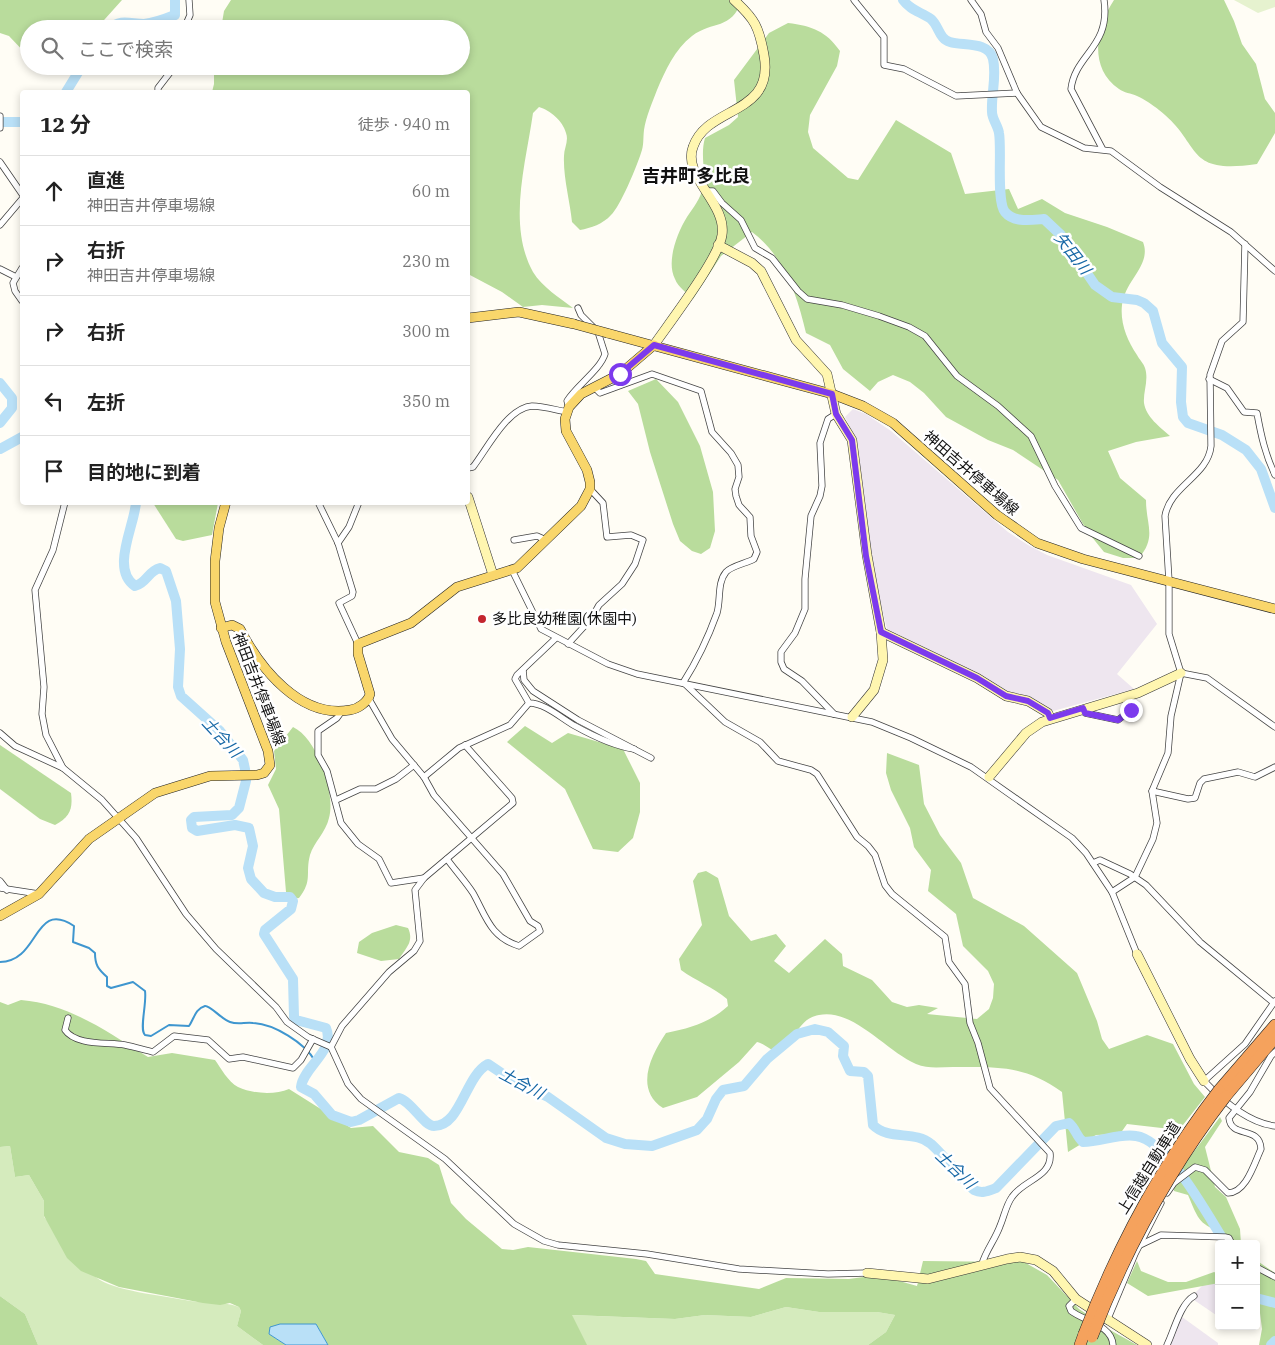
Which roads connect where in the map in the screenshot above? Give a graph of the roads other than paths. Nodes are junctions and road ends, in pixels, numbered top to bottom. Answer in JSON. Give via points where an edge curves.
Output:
{"nodes":[{"id":1,"x":189,"y":0,"type":"edge"},
{"id":2,"x":734,"y":0,"type":"edge"},
{"id":3,"x":854,"y":0,"type":"edge"},
{"id":4,"x":970,"y":0,"type":"edge"},
{"id":5,"x":1104,"y":0,"type":"edge"},
{"id":6,"x":188,"y":20,"type":"edge"},
{"id":7,"x":167,"y":75,"type":"edge"},
{"id":8,"x":158,"y":90,"type":"edge"},
{"id":9,"x":1017,"y":93,"type":"junction"},
{"id":10,"x":0,"y":116,"type":"edge"},
{"id":11,"x":0,"y":128,"type":"edge"},
{"id":12,"x":1102,"y":148,"type":"junction"},
{"id":13,"x":0,"y":162,"type":"edge"},
{"id":14,"x":706,"y":190,"type":"junction"},
{"id":15,"x":20,"y":191,"type":"edge"},
{"id":16,"x":20,"y":204,"type":"edge"},
{"id":17,"x":0,"y":225,"type":"edge"},
{"id":18,"x":1245,"y":244,"type":"junction"},
{"id":19,"x":718,"y":246,"type":"junction"},
{"id":20,"x":0,"y":269,"type":"edge"},
{"id":21,"x":20,"y":271,"type":"edge"},
{"id":22,"x":1275,"y":271,"type":"edge"},
{"id":23,"x":16,"y":278,"type":"junction"},
{"id":24,"x":20,"y":298,"type":"edge"},
{"id":25,"x":578,"y":308,"type":"dead end"},
{"id":26,"x":470,"y":318,"type":"edge"},
{"id":27,"x":654,"y":345,"type":"junction"},
{"id":28,"x":1209,"y":379,"type":"junction"},
{"id":29,"x":595,"y":388,"type":"junction"},
{"id":30,"x":832,"y":394,"type":"junction"},
{"id":31,"x":568,"y":410,"type":"junction"},
{"id":32,"x":836,"y":414,"type":"junction"},
{"id":33,"x":470,"y":467,"type":"edge"},
{"id":34,"x":1275,"y":475,"type":"edge"},
{"id":35,"x":590,"y":488,"type":"junction"},
{"id":36,"x":470,"y":503,"type":"edge"},
{"id":37,"x":63,"y":505,"type":"edge"},
{"id":38,"x":225,"y":505,"type":"edge"},
{"id":39,"x":319,"y":505,"type":"edge"},
{"id":40,"x":358,"y":505,"type":"edge"},
{"id":41,"x":514,"y":540,"type":"dead end"},
{"id":42,"x":546,"y":540,"type":"junction"},
{"id":43,"x":338,"y":543,"type":"junction"},
{"id":44,"x":1139,"y":556,"type":"dead end"},
{"id":45,"x":512,"y":570,"type":"junction"},
{"id":46,"x":494,"y":575,"type":"junction"},
{"id":47,"x":1169,"y":581,"type":"junction"},
{"id":48,"x":1275,"y":609,"type":"edge"},
{"id":49,"x":221,"y":628,"type":"junction"},
{"id":50,"x":881,"y":632,"type":"junction"},
{"id":51,"x":556,"y":638,"type":"junction"},
{"id":52,"x":358,"y":644,"type":"junction"},
{"id":53,"x":568,"y":644,"type":"junction"},
{"id":54,"x":523,"y":670,"type":"junction"},
{"id":55,"x":1181,"y":673,"type":"junction"},
{"id":56,"x":683,"y":683,"type":"junction"},
{"id":57,"x":369,"y":699,"type":"junction"},
{"id":58,"x":529,"y":704,"type":"junction"},
{"id":59,"x":1083,"y":708,"type":"junction"},
{"id":60,"x":1131,"y":710,"type":"dead end"},
{"id":61,"x":342,"y":711,"type":"junction"},
{"id":62,"x":834,"y":714,"type":"junction"},
{"id":63,"x":852,"y":717,"type":"junction"},
{"id":64,"x":1050,"y":718,"type":"junction"},
{"id":65,"x":1275,"y":727,"type":"edge"},
{"id":66,"x":0,"y":733,"type":"edge"},
{"id":67,"x":465,"y":745,"type":"junction"},
{"id":68,"x":634,"y":749,"type":"junction"},
{"id":69,"x":651,"y":758,"type":"dead end"},
{"id":70,"x":414,"y":765,"type":"junction"},
{"id":71,"x":62,"y":768,"type":"junction"},
{"id":72,"x":1275,"y":768,"type":"edge"},
{"id":73,"x":424,"y":777,"type":"junction"},
{"id":74,"x":989,"y":777,"type":"junction"},
{"id":75,"x":1152,"y":791,"type":"junction"},
{"id":76,"x":336,"y":800,"type":"junction"},
{"id":77,"x":119,"y":818,"type":"junction"},
{"id":78,"x":470,"y":838,"type":"junction"},
{"id":79,"x":447,"y":859,"type":"junction"},
{"id":80,"x":1093,"y":862,"type":"junction"},
{"id":81,"x":1135,"y":877,"type":"junction"},
{"id":82,"x":424,"y":878,"type":"junction"},
{"id":83,"x":0,"y":881,"type":"edge"},
{"id":84,"x":0,"y":888,"type":"edge"},
{"id":85,"x":7,"y":890,"type":"junction"},
{"id":86,"x":1112,"y":892,"type":"junction"},
{"id":87,"x":39,"y":894,"type":"junction"},
{"id":88,"x":0,"y":916,"type":"edge"},
{"id":89,"x":1137,"y":954,"type":"joint"},
{"id":90,"x":1274,"y":1002,"type":"edge"},
{"id":91,"x":68,"y":1018,"type":"dead end"},
{"id":92,"x":1275,"y":1025,"type":"edge"},
{"id":93,"x":1275,"y":1038,"type":"edge"},
{"id":94,"x":313,"y":1039,"type":"junction"},
{"id":95,"x":331,"y":1047,"type":"junction"},
{"id":96,"x":1275,"y":1052,"type":"edge"},
{"id":97,"x":1204,"y":1081,"type":"junction"},
{"id":98,"x":1223,"y":1093,"type":"junction"},
{"id":99,"x":1235,"y":1108,"type":"junction"},
{"id":100,"x":1275,"y":1126,"type":"edge"},
{"id":101,"x":1230,"y":1240,"type":"edge"},
{"id":102,"x":1140,"y":1245,"type":"junction"},
{"id":103,"x":982,"y":1264,"type":"junction"},
{"id":104,"x":1260,"y":1269,"type":"edge"},
{"id":105,"x":867,"y":1273,"type":"joint"},
{"id":106,"x":1275,"y":1277,"type":"edge"},
{"id":107,"x":1194,"y":1296,"type":"dead end"},
{"id":108,"x":1076,"y":1299,"type":"junction"},
{"id":109,"x":1107,"y":1321,"type":"junction"},
{"id":110,"x":1088,"y":1338,"type":"edge"},
{"id":111,"x":1080,"y":1345,"type":"edge"},
{"id":112,"x":1113,"y":1345,"type":"edge"},
{"id":113,"x":1147,"y":1345,"type":"edge"},
{"id":114,"x":1167,"y":1345,"type":"edge"}],
"edges":[{"from":1,"to":6,"type":"street"},
{"from":2,"to":14,"type":"street","via":[[760,31],[765,76],[749,102],[705,130],[692,147],[693,166]]},
{"from":3,"to":9,"type":"street","via":[[884,37],[884,65],[904,69],[956,96]]},
{"from":4,"to":9,"type":"street","via":[[981,14],[986,32],[998,48]]},
{"from":5,"to":12,"type":"street","via":[[1105,24],[1072,80],[1071,89]]},
{"from":7,"to":8,"type":"street"},
{"from":9,"to":12,"type":"street","via":[[1045,130],[1084,148]]},
{"from":10,"to":11,"type":"street"},
{"from":12,"to":18,"type":"street","via":[[1112,151],[1160,187],[1208,215]]},
{"from":13,"to":15,"type":"street"},
{"from":14,"to":19,"type":"street","via":[[720,215],[722,236]]},
{"from":14,"to":44,"type":"street","via":[[713,191],[737,215],[755,248],[772,258],[807,299],[879,316],[926,336],[957,376],[998,406],[1030,436],[1081,528]]},
{"from":16,"to":17,"type":"street"},
{"from":18,"to":22,"type":"street"},
{"from":18,"to":28,"type":"street","via":[[1243,322],[1222,341]]},
{"from":19,"to":27,"type":"street"},
{"from":19,"to":30,"type":"street","via":[[761,271],[796,340],[823,368]]},
{"from":20,"to":23,"type":"street"},
{"from":21,"to":23,"type":"street"},
{"from":23,"to":24,"type":"street","via":[[14,288]]},
{"from":25,"to":31,"type":"street","via":[[581,316],[598,332],[604,354],[599,364],[573,391],[567,401]]},
{"from":26,"to":27,"type":"main road","name":"神田吉井停車場線","bridge":true,"via":[[519,312]]},
{"from":27,"to":29,"type":"main road","via":[[620,374]]},
{"from":27,"to":30,"type":"main road","name":"神田吉井停車場線"},
{"from":28,"to":34,"type":"street","via":[[1228,388],[1244,412],[1257,413],[1265,455]]},
{"from":28,"to":47,"type":"street","via":[[1209,458],[1166,507]]},
{"from":29,"to":31,"type":"main road","via":[[581,394]]},
{"from":29,"to":56,"type":"street","via":[[600,393],[652,374],[701,390],[712,432],[738,465],[736,496],[738,505],[750,517],[757,552],[754,559],[727,570],[724,575],[719,589],[718,610],[698,659]]},
{"from":30,"to":32,"type":"street"},
{"from":30,"to":47,"type":"main road","name":"神田吉井停車場線","via":[[863,406],[892,423],[997,515],[1038,544]]},
{"from":31,"to":33,"type":"street","via":[[533,406],[514,414]]},
{"from":31,"to":35,"type":"main road","via":[[566,431],[586,470]]},
{"from":32,"to":50,"type":"street","via":[[852,440],[866,556]]},
{"from":32,"to":62,"type":"street","via":[[828,419],[820,443],[822,486],[810,516],[805,608],[795,633],[781,652],[784,669],[802,680]]},
{"from":35,"to":42,"type":"main road","via":[[581,506]]},
{"from":35,"to":53,"type":"street","via":[[604,503],[607,537],[630,534],[643,540],[622,584],[598,605],[591,619]]},
{"from":36,"to":46,"type":"street"},
{"from":37,"to":71,"type":"street","via":[[53,550],[35,590],[44,687],[42,714],[46,735]]},
{"from":38,"to":49,"type":"main road","name":"神田吉井停車場線","via":[[219,528],[214,584]]},
{"from":39,"to":43,"type":"street"},
{"from":40,"to":43,"type":"street"},
{"from":41,"to":42,"type":"street","via":[[537,536]]},
{"from":42,"to":45,"type":"main road"},
{"from":43,"to":52,"type":"street","via":[[353,592],[352,596],[339,603]]},
{"from":45,"to":46,"type":"main road"},
{"from":45,"to":51,"type":"street","via":[[541,628]]},
{"from":46,"to":52,"type":"main road","via":[[458,587],[410,623]]},
{"from":47,"to":48,"type":"main road","name":"神田吉井停車場線"},
{"from":47,"to":55,"type":"street","via":[[1169,634]]},
{"from":49,"to":61,"type":"main road","name":"神田吉井停車場線","via":[[232,625],[240,629],[275,679],[300,699],[322,708]]},
{"from":49,"to":77,"type":"main road","name":"神田吉井停車場線","via":[[270,765],[264,773],[210,776],[155,793]]},
{"from":50,"to":63,"type":"street","via":[[883,660],[878,680]]},
{"from":50,"to":64,"type":"street","via":[[977,678],[1006,696],[1028,701],[1048,713]]},
{"from":51,"to":53,"type":"street"},
{"from":51,"to":54,"type":"street"},
{"from":52,"to":57,"type":"main road","via":[[356,648],[370,688]]},
{"from":53,"to":56,"type":"street","via":[[620,669]]},
{"from":54,"to":58,"type":"street","via":[[515,679]]},
{"from":54,"to":68,"type":"street","via":[[524,680],[533,691],[578,720]]},
{"from":55,"to":59,"type":"street","via":[[1146,690]]},
{"from":55,"to":65,"type":"street","via":[[1193,673],[1214,682]]},
{"from":55,"to":75,"type":"street","via":[[1171,716],[1168,753]]},
{"from":56,"to":62,"type":"street"},
{"from":56,"to":103,"type":"street","via":[[724,722],[760,742],[778,761],[818,774],[857,837],[875,856],[885,885],[892,894],[945,937],[949,962],[964,984],[970,1023],[990,1088],[1050,1153],[1051,1159],[1046,1170],[1012,1196]]},
{"from":57,"to":61,"type":"main road","via":[[356,709]]},
{"from":57,"to":70,"type":"street","via":[[392,739]]},
{"from":58,"to":67,"type":"street","via":[[510,726]]},
{"from":58,"to":68,"type":"street","via":[[534,703],[555,713],[593,736]]},
{"from":59,"to":60,"type":"street","via":[[1085,713],[1118,720]]},
{"from":59,"to":64,"type":"street"},
{"from":61,"to":76,"type":"street","via":[[318,731],[318,755]]},
{"from":62,"to":63,"type":"street"},
{"from":63,"to":74,"type":"street","via":[[890,728]]},
{"from":64,"to":74,"type":"street","via":[[1026,733]]},
{"from":66,"to":71,"type":"street","via":[[15,746]]},
{"from":67,"to":73,"type":"street"},
{"from":67,"to":78,"type":"street","via":[[513,802]]},
{"from":68,"to":69,"type":"street"},
{"from":70,"to":73,"type":"street"},
{"from":70,"to":76,"type":"street","via":[[376,790],[360,789]]},
{"from":71,"to":77,"type":"street","via":[[83,782]]},
{"from":72,"to":75,"type":"street","via":[[1255,777],[1238,772],[1204,779],[1200,782],[1196,798],[1188,800]]},
{"from":73,"to":78,"type":"street","via":[[434,796]]},
{"from":74,"to":80,"type":"street","via":[[1072,838]]},
{"from":75,"to":81,"type":"street","via":[[1156,824],[1148,851]]},
{"from":76,"to":82,"type":"street","via":[[341,822],[358,844],[379,859],[392,883]]},
{"from":77,"to":87,"type":"main road","name":"神田吉井停車場線","via":[[89,839]]},
{"from":77,"to":94,"type":"street","via":[[157,866],[186,914],[216,949],[276,1007],[287,1022]]},
{"from":78,"to":79,"type":"street"},
{"from":78,"to":79,"type":"street","via":[[503,874],[530,922],[540,931],[519,946],[505,942],[487,923],[473,894]]},
{"from":79,"to":82,"type":"street"},
{"from":80,"to":81,"type":"street","via":[[1100,860]]},
{"from":80,"to":86,"type":"street"},
{"from":81,"to":86,"type":"street"},
{"from":81,"to":90,"type":"street","via":[[1157,895],[1212,953]]},
{"from":82,"to":95,"type":"street","via":[[414,893],[420,941],[342,1026]]},
{"from":83,"to":85,"type":"street"},
{"from":84,"to":85,"type":"street"},
{"from":85,"to":87,"type":"street"},
{"from":86,"to":89,"type":"street"},
{"from":87,"to":88,"type":"main road","name":"神田吉井停車場線"},
{"from":89,"to":97,"type":"street"},
{"from":90,"to":97,"type":"street","via":[[1245,1044]]},
{"from":91,"to":94,"type":"street","via":[[65,1030],[80,1040],[126,1045],[153,1052],[174,1036],[208,1040],[229,1059],[243,1057],[293,1068]]},
{"from":92,"to":98,"type":"highway","name":"上信越自動車道"},
{"from":93,"to":98,"type":"highway","name":"上信越自動車道"},
{"from":94,"to":95,"type":"street"},
{"from":95,"to":105,"type":"street","via":[[348,1084],[361,1099],[444,1159],[514,1224],[544,1241],[739,1269]]},
{"from":96,"to":99,"type":"street","via":[[1250,1092]]},
{"from":97,"to":99,"type":"street"},
{"from":98,"to":110,"type":"highway","name":"上信越自動車道","bridge":true,"via":[[1149,1210]]},
{"from":99,"to":100,"type":"street","via":[[1264,1125]]},
{"from":99,"to":102,"type":"street","via":[[1229,1122],[1238,1131],[1255,1135],[1261,1144],[1242,1188],[1228,1193],[1205,1170],[1190,1168],[1166,1193]]},
{"from":101,"to":102,"type":"street","via":[[1161,1235]]},
{"from":102,"to":109,"type":"street"},
{"from":103,"to":105,"type":"street","via":[[928,1279]]},
{"from":103,"to":108,"type":"street","via":[[1020,1257],[1036,1260],[1053,1271]]},
{"from":104,"to":106,"type":"street"},
{"from":107,"to":114,"type":"street","via":[[1182,1312]]},
{"from":108,"to":109,"type":"street"},
{"from":108,"to":112,"type":"street","via":[[1069,1306],[1071,1310],[1111,1334]]},
{"from":109,"to":113,"type":"street"},
{"from":110,"to":111,"type":"highway","name":"上信越自動車道"}]}
